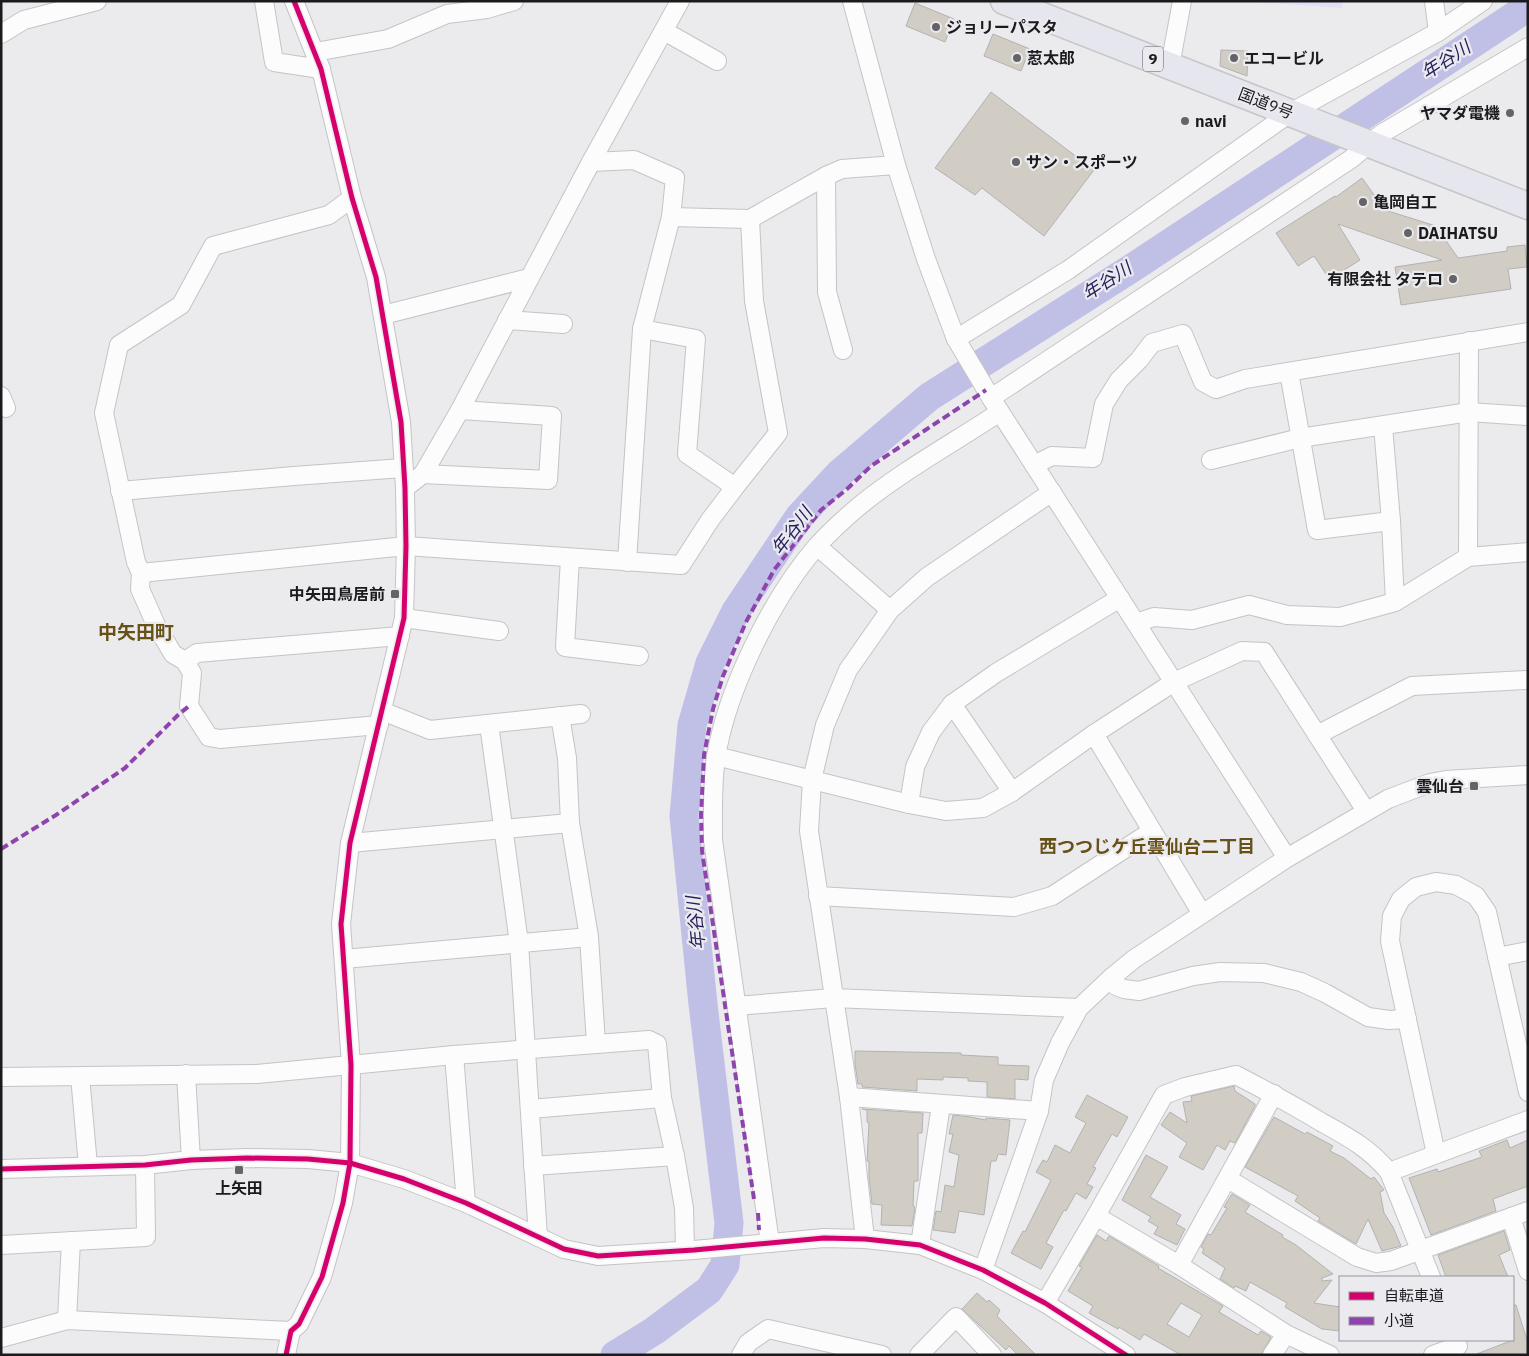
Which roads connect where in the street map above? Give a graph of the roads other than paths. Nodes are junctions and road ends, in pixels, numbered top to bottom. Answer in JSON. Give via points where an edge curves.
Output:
{"nodes":[{"id":1,"x":97,"y":1,"type":"edge"},
{"id":2,"x":264,"y":1,"type":"edge"},
{"id":3,"x":294,"y":1,"type":"edge"},
{"id":4,"x":514,"y":1,"type":"edge"},
{"id":5,"x":680,"y":1,"type":"edge"},
{"id":6,"x":852,"y":1,"type":"edge"},
{"id":7,"x":1004,"y":1,"type":"edge"},
{"id":8,"x":1182,"y":1,"type":"edge"},
{"id":9,"x":1434,"y":1,"type":"edge"},
{"id":10,"x":1483,"y":1,"type":"edge"},
{"id":11,"x":664,"y":31,"type":"junction"},
{"id":12,"x":1438,"y":32,"type":"junction"},
{"id":13,"x":1,"y":34,"type":"edge"},
{"id":14,"x":1528,"y":47,"type":"edge"},
{"id":15,"x":315,"y":52,"type":"junction"},
{"id":16,"x":717,"y":61,"type":"dead end"},
{"id":17,"x":1170,"y":66,"type":"junction"},
{"id":18,"x":321,"y":70,"type":"junction"},
{"id":19,"x":1295,"y":115,"type":"junction"},
{"id":20,"x":1365,"y":143,"type":"junction"},
{"id":21,"x":591,"y":162,"type":"junction"},
{"id":22,"x":896,"y":165,"type":"junction"},
{"id":23,"x":826,"y":176,"type":"junction"},
{"id":24,"x":352,"y":198,"type":"junction"},
{"id":25,"x":1528,"y":206,"type":"edge"},
{"id":26,"x":671,"y":217,"type":"junction"},
{"id":27,"x":750,"y":219,"type":"junction"},
{"id":28,"x":529,"y":278,"type":"junction"},
{"id":29,"x":382,"y":315,"type":"junction"},
{"id":30,"x":507,"y":320,"type":"junction"},
{"id":31,"x":563,"y":324,"type":"dead end"},
{"id":32,"x":642,"y":329,"type":"junction"},
{"id":33,"x":1528,"y":332,"type":"edge"},
{"id":34,"x":1469,"y":341,"type":"junction"},
{"id":35,"x":959,"y":343,"type":"junction"},
{"id":36,"x":843,"y":350,"type":"dead end"},
{"id":37,"x":1289,"y":372,"type":"junction"},
{"id":38,"x":992,"y":399,"type":"junction"},
{"id":39,"x":460,"y":410,"type":"junction"},
{"id":40,"x":1468,"y":412,"type":"junction"},
{"id":41,"x":1528,"y":416,"type":"edge"},
{"id":42,"x":1383,"y":426,"type":"junction"},
{"id":43,"x":1300,"y":438,"type":"junction"},
{"id":44,"x":1212,"y":460,"type":"dead end"},
{"id":45,"x":1034,"y":465,"type":"junction"},
{"id":46,"x":403,"y":468,"type":"junction"},
{"id":47,"x":423,"y":474,"type":"junction"},
{"id":48,"x":735,"y":487,"type":"junction"},
{"id":49,"x":405,"y":488,"type":"junction"},
{"id":50,"x":120,"y":491,"type":"junction"},
{"id":51,"x":1052,"y":492,"type":"junction"},
{"id":52,"x":1391,"y":521,"type":"junction"},
{"id":53,"x":406,"y":546,"type":"junction"},
{"id":54,"x":817,"y":546,"type":"junction"},
{"id":55,"x":1528,"y":552,"type":"edge"},
{"id":56,"x":1468,"y":557,"type":"junction"},
{"id":57,"x":570,"y":558,"type":"junction"},
{"id":58,"x":627,"y":562,"type":"junction"},
{"id":59,"x":141,"y":573,"type":"junction"},
{"id":60,"x":1120,"y":598,"type":"junction"},
{"id":61,"x":1395,"y":602,"type":"junction"},
{"id":62,"x":890,"y":610,"type":"junction"},
{"id":63,"x":404,"y":618,"type":"junction"},
{"id":64,"x":1136,"y":623,"type":"junction"},
{"id":65,"x":499,"y":631,"type":"dead end"},
{"id":66,"x":400,"y":636,"type":"junction"},
{"id":67,"x":639,"y":656,"type":"dead end"},
{"id":68,"x":185,"y":661,"type":"junction"},
{"id":69,"x":1528,"y":680,"type":"edge"},
{"id":70,"x":1174,"y":682,"type":"junction"},
{"id":71,"x":952,"y":704,"type":"junction"},
{"id":72,"x":581,"y":714,"type":"dead end"},
{"id":73,"x":560,"y":716,"type":"junction"},
{"id":74,"x":381,"y":718,"type":"junction"},
{"id":75,"x":489,"y":724,"type":"junction"},
{"id":76,"x":1094,"y":734,"type":"junction"},
{"id":77,"x":1317,"y":735,"type":"junction"},
{"id":78,"x":716,"y":756,"type":"junction"},
{"id":79,"x":1528,"y":776,"type":"edge"},
{"id":80,"x":812,"y":780,"type":"junction"},
{"id":81,"x":1012,"y":792,"type":"junction"},
{"id":82,"x":909,"y":804,"type":"junction"},
{"id":83,"x":1366,"y":811,"type":"junction"},
{"id":84,"x":570,"y":823,"type":"junction"},
{"id":85,"x":503,"y":829,"type":"junction"},
{"id":86,"x":1152,"y":831,"type":"junction"},
{"id":87,"x":350,"y":843,"type":"junction"},
{"id":88,"x":1286,"y":858,"type":"junction"},
{"id":89,"x":818,"y":896,"type":"junction"},
{"id":90,"x":1202,"y":914,"type":"junction"},
{"id":91,"x":589,"y":936,"type":"junction"},
{"id":92,"x":519,"y":943,"type":"junction"},
{"id":93,"x":1528,"y":951,"type":"edge"},
{"id":94,"x":1497,"y":957,"type":"junction"},
{"id":95,"x":344,"y":959,"type":"junction"},
{"id":96,"x":1112,"y":976,"type":"junction"},
{"id":97,"x":833,"y":998,"type":"junction"},
{"id":98,"x":736,"y":1006,"type":"junction"},
{"id":99,"x":1080,"y":1008,"type":"junction"},
{"id":100,"x":1407,"y":1019,"type":"junction"},
{"id":101,"x":596,"y":1043,"type":"junction"},
{"id":102,"x":526,"y":1049,"type":"junction"},
{"id":103,"x":454,"y":1055,"type":"junction"},
{"id":104,"x":351,"y":1065,"type":"junction"},
{"id":105,"x":186,"y":1074,"type":"junction"},
{"id":106,"x":80,"y":1076,"type":"junction"},
{"id":107,"x":1,"y":1077,"type":"edge"},
{"id":108,"x":1528,"y":1092,"type":"edge"},
{"id":109,"x":1274,"y":1094,"type":"junction"},
{"id":110,"x":849,"y":1097,"type":"junction"},
{"id":111,"x":662,"y":1098,"type":"junction"},
{"id":112,"x":941,"y":1105,"type":"junction"},
{"id":113,"x":530,"y":1109,"type":"junction"},
{"id":114,"x":1039,"y":1111,"type":"junction"},
{"id":115,"x":1528,"y":1120,"type":"edge"},
{"id":116,"x":1436,"y":1154,"type":"junction"},
{"id":117,"x":675,"y":1156,"type":"junction"},
{"id":118,"x":191,"y":1160,"type":"junction"},
{"id":119,"x":350,"y":1163,"type":"junction"},
{"id":120,"x":145,"y":1165,"type":"junction"},
{"id":121,"x":88,"y":1166,"type":"junction"},
{"id":122,"x":533,"y":1166,"type":"junction"},
{"id":123,"x":1,"y":1169,"type":"edge"},
{"id":124,"x":1389,"y":1172,"type":"junction"},
{"id":125,"x":1228,"y":1179,"type":"junction"},
{"id":126,"x":466,"y":1203,"type":"junction"},
{"id":127,"x":1528,"y":1211,"type":"edge"},
{"id":128,"x":1096,"y":1216,"type":"junction"},
{"id":129,"x":1511,"y":1217,"type":"junction"},
{"id":130,"x":538,"y":1237,"type":"junction"},
{"id":131,"x":865,"y":1239,"type":"junction"},
{"id":132,"x":71,"y":1242,"type":"junction"},
{"id":133,"x":770,"y":1243,"type":"junction"},
{"id":134,"x":1,"y":1245,"type":"edge"},
{"id":135,"x":920,"y":1245,"type":"junction"},
{"id":136,"x":689,"y":1250,"type":"junction"},
{"id":137,"x":1420,"y":1250,"type":"junction"},
{"id":138,"x":1179,"y":1265,"type":"junction"},
{"id":139,"x":983,"y":1270,"type":"junction"},
{"id":140,"x":1528,"y":1271,"type":"edge"},
{"id":141,"x":1431,"y":1276,"type":"edge"},
{"id":142,"x":1045,"y":1302,"type":"junction"},
{"id":143,"x":68,"y":1320,"type":"junction"},
{"id":144,"x":291,"y":1331,"type":"junction"},
{"id":145,"x":1286,"y":1334,"type":"junction"},
{"id":146,"x":1,"y":1338,"type":"edge"},
{"id":147,"x":1458,"y":1347,"type":"edge"},
{"id":148,"x":1103,"y":1348,"type":"edge"},
{"id":149,"x":828,"y":1349,"type":"edge"},
{"id":150,"x":286,"y":1355,"type":"edge"},
{"id":151,"x":741,"y":1355,"type":"edge"},
{"id":152,"x":882,"y":1355,"type":"edge"},
{"id":153,"x":919,"y":1355,"type":"edge"},
{"id":154,"x":992,"y":1355,"type":"edge"},
{"id":155,"x":1126,"y":1355,"type":"edge"},
{"id":156,"x":1272,"y":1355,"type":"edge"},
{"id":157,"x":1330,"y":1355,"type":"edge"},
{"id":158,"x":1433,"y":1355,"type":"edge"}],
"edges":[{"from":1,"to":13,"type":"street","via":[[24,20]]},
{"from":2,"to":18,"type":"street","via":[[274,62]]},
{"from":3,"to":15,"type":"street"},
{"from":4,"to":15,"type":"street","via":[[487,9],[447,14],[388,39]]},
{"from":5,"to":11,"type":"street"},
{"from":6,"to":22,"type":"street"},
{"from":7,"to":17,"type":"highway","name":"国道9号","number":"9"},
{"from":8,"to":17,"type":"street"},
{"from":9,"to":12,"type":"street"},
{"from":10,"to":12,"type":"street"},
{"from":11,"to":16,"type":"street"},
{"from":11,"to":21,"type":"street"},
{"from":12,"to":19,"type":"street"},
{"from":14,"to":20,"type":"street"},
{"from":15,"to":18,"type":"street"},
{"from":17,"to":19,"type":"highway","name":"国道9号","number":"9"},
{"from":18,"to":24,"type":"street"},
{"from":19,"to":20,"type":"highway","name":"国道9号","number":"9"},
{"from":19,"to":35,"type":"street"},
{"from":20,"to":25,"type":"highway","name":"国道9号","number":"9"},
{"from":20,"to":38,"type":"street","via":[[1351,159]]},
{"from":21,"to":26,"type":"street","via":[[634,160],[675,178]]},
{"from":21,"to":28,"type":"street"},
{"from":22,"to":23,"type":"street","via":[[842,170]]},
{"from":22,"to":35,"type":"street","via":[[926,259]]},
{"from":23,"to":27,"type":"street"},
{"from":23,"to":36,"type":"street","via":[[827,292]]},
{"from":24,"to":29,"type":"street","via":[[376,277]]},
{"from":24,"to":50,"type":"street","via":[[329,215],[213,246],[181,306],[119,346],[104,413]]},
{"from":26,"to":27,"type":"street"},
{"from":26,"to":32,"type":"street"},
{"from":27,"to":48,"type":"street","via":[[754,300],[778,433]]},
{"from":28,"to":29,"type":"street"},
{"from":28,"to":30,"type":"street"},
{"from":29,"to":46,"type":"street","via":[[401,422]]},
{"from":30,"to":31,"type":"street"},
{"from":30,"to":39,"type":"street"},
{"from":32,"to":48,"type":"street","via":[[696,339],[687,454]]},
{"from":32,"to":58,"type":"street"},
{"from":33,"to":34,"type":"street"},
{"from":34,"to":37,"type":"street"},
{"from":34,"to":40,"type":"street"},
{"from":35,"to":38,"type":"street"},
{"from":37,"to":43,"type":"street"},
{"from":37,"to":45,"type":"street","via":[[1245,379],[1216,389],[1203,382],[1182,334],[1152,343],[1119,380],[1104,404],[1093,458],[1052,456]]},
{"from":38,"to":45,"type":"street"},
{"from":38,"to":54,"type":"street","via":[[858,508]]},
{"from":39,"to":47,"type":"street"},
{"from":39,"to":47,"type":"street","via":[[552,416],[548,480]]},
{"from":40,"to":41,"type":"street"},
{"from":40,"to":42,"type":"street"},
{"from":40,"to":56,"type":"street"},
{"from":42,"to":43,"type":"street"},
{"from":42,"to":52,"type":"street"},
{"from":43,"to":44,"type":"street"},
{"from":43,"to":52,"type":"street","via":[[1317,530]]},
{"from":45,"to":51,"type":"street"},
{"from":46,"to":49,"type":"street"},
{"from":46,"to":50,"type":"street"},
{"from":47,"to":49,"type":"street"},
{"from":48,"to":58,"type":"street","via":[[682,565]]},
{"from":49,"to":53,"type":"street"},
{"from":50,"to":59,"type":"street"},
{"from":51,"to":60,"type":"street"},
{"from":51,"to":62,"type":"street","via":[[928,577]]},
{"from":52,"to":61,"type":"street"},
{"from":53,"to":57,"type":"street"},
{"from":53,"to":59,"type":"street"},
{"from":53,"to":63,"type":"street"},
{"from":54,"to":62,"type":"street"},
{"from":54,"to":78,"type":"street","via":[[767,620],[741,674]]},
{"from":55,"to":56,"type":"street"},
{"from":56,"to":61,"type":"street"},
{"from":57,"to":58,"type":"street"},
{"from":57,"to":67,"type":"street","via":[[564,647]]},
{"from":59,"to":68,"type":"street","via":[[140,589],[156,625],[173,654]]},
{"from":60,"to":64,"type":"street"},
{"from":60,"to":71,"type":"street","via":[[996,673]]},
{"from":61,"to":64,"type":"street","via":[[1340,618],[1288,615],[1249,606],[1192,620],[1154,617]]},
{"from":62,"to":80,"type":"street","via":[[848,670],[825,725]]},
{"from":63,"to":65,"type":"street"},
{"from":63,"to":66,"type":"street"},
{"from":64,"to":70,"type":"street"},
{"from":66,"to":68,"type":"street","via":[[197,653]]},
{"from":66,"to":74,"type":"street"},
{"from":68,"to":74,"type":"street","via":[[192,674],[189,706],[209,736],[220,738]]},
{"from":69,"to":77,"type":"street","via":[[1412,686]]},
{"from":70,"to":76,"type":"street"},
{"from":70,"to":77,"type":"street","via":[[1242,651],[1264,652]]},
{"from":70,"to":88,"type":"street"},
{"from":71,"to":81,"type":"street"},
{"from":71,"to":82,"type":"street","via":[[931,732],[915,767]]},
{"from":72,"to":73,"type":"street"},
{"from":73,"to":75,"type":"street"},
{"from":73,"to":84,"type":"street","via":[[568,758]]},
{"from":74,"to":75,"type":"street","via":[[430,730]]},
{"from":74,"to":87,"type":"street"},
{"from":75,"to":85,"type":"street"},
{"from":76,"to":81,"type":"street"},
{"from":76,"to":86,"type":"street"},
{"from":77,"to":83,"type":"street"},
{"from":78,"to":80,"type":"street"},
{"from":78,"to":98,"type":"street","via":[[713,840]]},
{"from":79,"to":83,"type":"street","via":[[1462,778],[1430,784],[1388,799]]},
{"from":80,"to":82,"type":"street"},
{"from":80,"to":89,"type":"street","via":[[809,831]]},
{"from":81,"to":82,"type":"street","via":[[982,808],[946,810]]},
{"from":83,"to":88,"type":"street"},
{"from":84,"to":85,"type":"street"},
{"from":84,"to":91,"type":"street"},
{"from":85,"to":87,"type":"street"},
{"from":85,"to":92,"type":"street"},
{"from":86,"to":89,"type":"street","via":[[1052,896],[1014,907]]},
{"from":86,"to":90,"type":"street"},
{"from":87,"to":95,"type":"street","via":[[341,924]]},
{"from":88,"to":90,"type":"street"},
{"from":89,"to":97,"type":"street"},
{"from":90,"to":96,"type":"street"},
{"from":91,"to":92,"type":"street"},
{"from":91,"to":101,"type":"street"},
{"from":92,"to":95,"type":"street"},
{"from":92,"to":102,"type":"street"},
{"from":93,"to":94,"type":"street"},
{"from":94,"to":100,"type":"street","via":[[1487,912],[1476,896],[1456,885],[1436,882],[1416,886],[1401,899],[1392,916],[1390,941]]},
{"from":94,"to":108,"type":"street"},
{"from":95,"to":104,"type":"street"},
{"from":96,"to":99,"type":"street"},
{"from":96,"to":100,"type":"street","via":[[1116,986],[1139,991],[1220,972],[1264,973],[1325,992],[1368,1017]]},
{"from":97,"to":98,"type":"street"},
{"from":97,"to":99,"type":"street"},
{"from":97,"to":110,"type":"street"},
{"from":98,"to":133,"type":"street"},
{"from":99,"to":114,"type":"street","via":[[1044,1080]]},
{"from":100,"to":116,"type":"street"},
{"from":101,"to":102,"type":"street"},
{"from":101,"to":111,"type":"street","via":[[649,1040],[657,1044]]},
{"from":102,"to":103,"type":"street"},
{"from":102,"to":113,"type":"street"},
{"from":103,"to":104,"type":"street"},
{"from":103,"to":126,"type":"street"},
{"from":104,"to":105,"type":"street","via":[[257,1074]]},
{"from":104,"to":119,"type":"street"},
{"from":105,"to":106,"type":"street"},
{"from":105,"to":118,"type":"street"},
{"from":106,"to":107,"type":"street"},
{"from":106,"to":121,"type":"street"},
{"from":109,"to":124,"type":"street","via":[[1366,1148]]},
{"from":109,"to":125,"type":"street"},
{"from":109,"to":128,"type":"street","via":[[1236,1075],[1164,1095]]},
{"from":110,"to":112,"type":"street"},
{"from":110,"to":131,"type":"street"},
{"from":111,"to":113,"type":"street"},
{"from":111,"to":117,"type":"street"},
{"from":112,"to":114,"type":"street"},
{"from":112,"to":135,"type":"street"},
{"from":113,"to":122,"type":"street"},
{"from":114,"to":139,"type":"street"},
{"from":115,"to":116,"type":"street"},
{"from":116,"to":124,"type":"street"},
{"from":117,"to":122,"type":"street"},
{"from":117,"to":136,"type":"street"},
{"from":118,"to":119,"type":"street","via":[[308,1159]]},
{"from":118,"to":120,"type":"street"},
{"from":119,"to":126,"type":"street"},
{"from":119,"to":144,"type":"street","via":[[343,1203],[322,1277],[299,1324]]},
{"from":120,"to":121,"type":"street"},
{"from":120,"to":132,"type":"street","via":[[146,1237]]},
{"from":121,"to":123,"type":"street"},
{"from":122,"to":130,"type":"street"},
{"from":124,"to":137,"type":"street"},
{"from":125,"to":137,"type":"street","via":[[1357,1257],[1376,1263]]},
{"from":125,"to":138,"type":"street"},
{"from":126,"to":130,"type":"street"},
{"from":127,"to":129,"type":"street"},
{"from":128,"to":138,"type":"street"},
{"from":128,"to":142,"type":"street"},
{"from":129,"to":137,"type":"street"},
{"from":129,"to":140,"type":"street"},
{"from":130,"to":136,"type":"street","via":[[564,1249],[598,1256]]},
{"from":131,"to":133,"type":"street","via":[[824,1238]]},
{"from":131,"to":135,"type":"street"},
{"from":132,"to":134,"type":"street"},
{"from":132,"to":143,"type":"street"},
{"from":133,"to":136,"type":"street"},
{"from":135,"to":139,"type":"street"},
{"from":137,"to":141,"type":"street"},
{"from":138,"to":145,"type":"street"},
{"from":139,"to":142,"type":"street"},
{"from":142,"to":148,"type":"street"},
{"from":143,"to":144,"type":"street"},
{"from":143,"to":146,"type":"street"},
{"from":144,"to":150,"type":"street"},
{"from":145,"to":156,"type":"street"},
{"from":145,"to":157,"type":"street"},
{"from":147,"to":158,"type":"street"},
{"from":148,"to":155,"type":"street"},
{"from":149,"to":151,"type":"street","via":[[768,1329],[748,1343]]},
{"from":149,"to":152,"type":"street"},
{"from":153,"to":154,"type":"street","via":[[956,1317]]}]}
